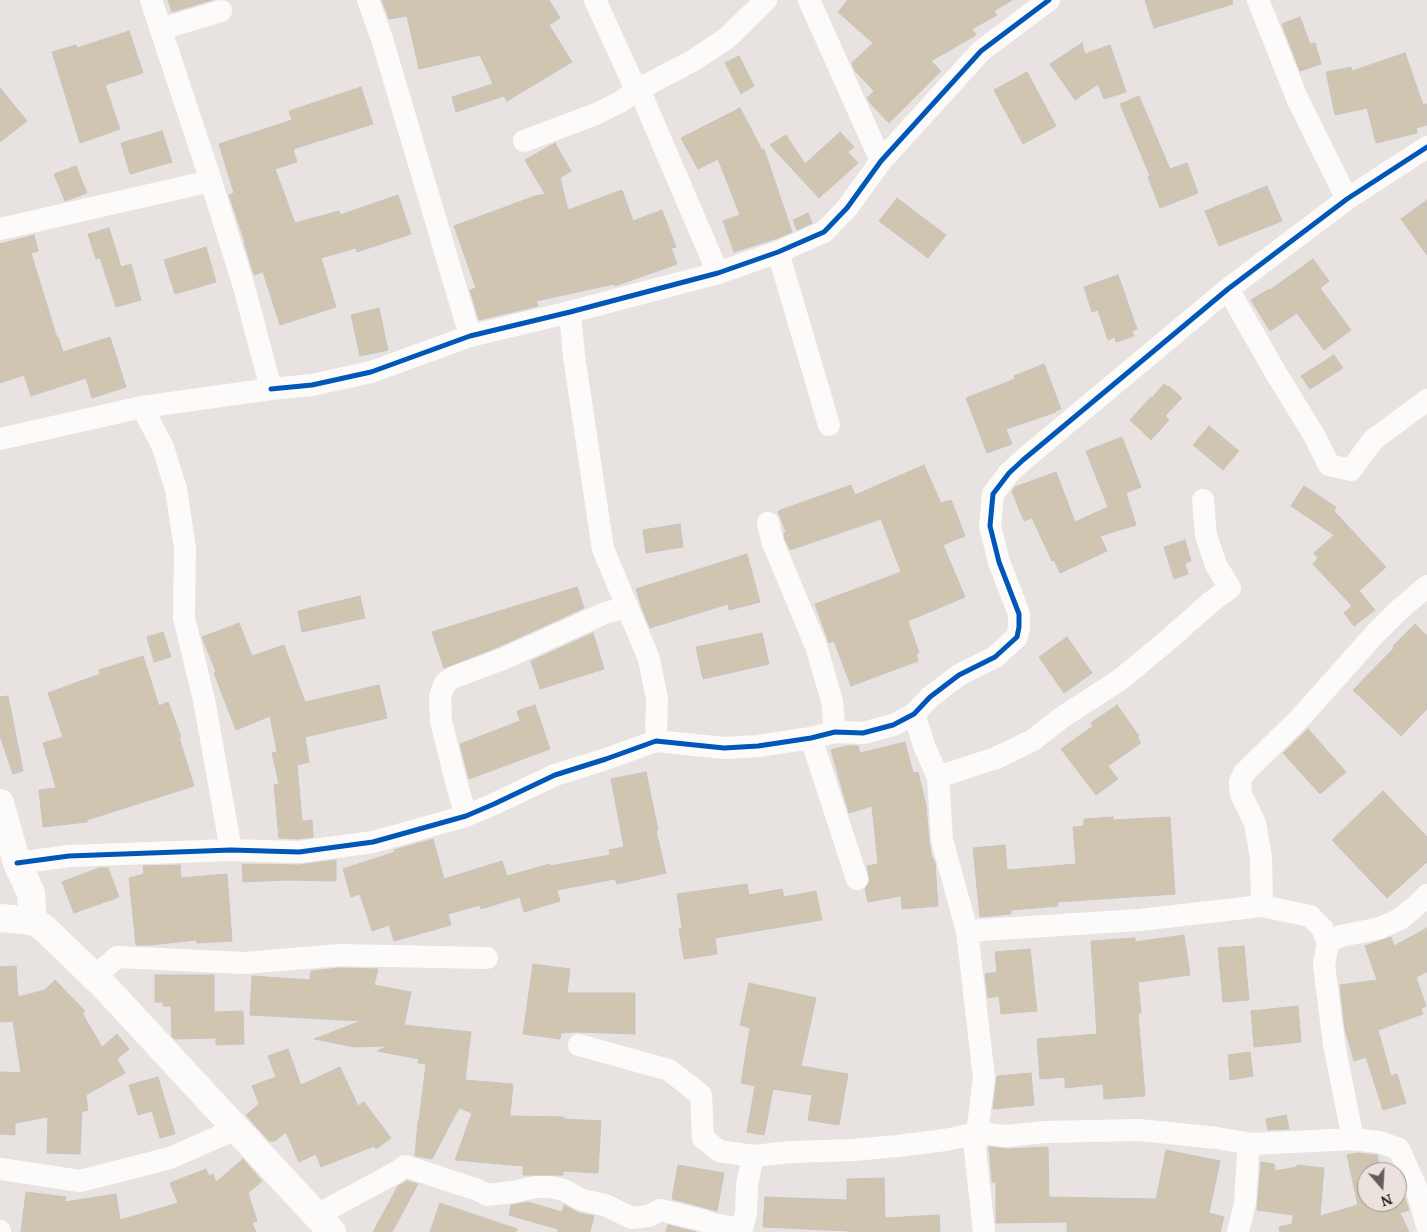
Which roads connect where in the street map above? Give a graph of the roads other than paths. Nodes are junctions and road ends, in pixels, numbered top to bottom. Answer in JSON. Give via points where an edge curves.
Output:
{"nodes":[{"id":1,"x":151,"y":0,"type":"edge"},
{"id":2,"x":368,"y":0,"type":"edge"},
{"id":3,"x":595,"y":0,"type":"edge"},
{"id":4,"x":766,"y":0,"type":"edge"},
{"id":5,"x":809,"y":0,"type":"edge"},
{"id":6,"x":1049,"y":0,"type":"edge"},
{"id":7,"x":1258,"y":0,"type":"edge"},
{"id":8,"x":221,"y":11,"type":"dead end"},
{"id":9,"x":161,"y":29,"type":"junction"},
{"id":10,"x":639,"y":89,"type":"junction"},
{"id":11,"x":524,"y":141,"type":"dead end"},
{"id":12,"x":1427,"y":146,"type":"edge"},
{"id":13,"x":881,"y":161,"type":"junction"},
{"id":14,"x":211,"y":181,"type":"junction"},
{"id":15,"x":1347,"y":199,"type":"junction"},
{"id":16,"x":0,"y":229,"type":"edge"},
{"id":17,"x":778,"y":252,"type":"junction"},
{"id":18,"x":718,"y":273,"type":"junction"},
{"id":19,"x":1228,"y":289,"type":"junction"},
{"id":20,"x":570,"y":312,"type":"junction"},
{"id":21,"x":470,"y":336,"type":"junction"},
{"id":22,"x":271,"y":389,"type":"junction"},
{"id":23,"x":1427,"y":400,"type":"edge"},
{"id":24,"x":142,"y":407,"type":"junction"},
{"id":25,"x":828,"y":425,"type":"dead end"},
{"id":26,"x":0,"y":438,"type":"edge"},
{"id":27,"x":1203,"y":500,"type":"dead end"},
{"id":28,"x":768,"y":523,"type":"dead end"},
{"id":29,"x":1427,"y":586,"type":"edge"},
{"id":30,"x":627,"y":607,"type":"junction"},
{"id":31,"x":914,"y":714,"type":"junction"},
{"id":32,"x":835,"y":732,"type":"junction"},
{"id":33,"x":811,"y":738,"type":"junction"},
{"id":34,"x":656,"y":741,"type":"junction"},
{"id":35,"x":938,"y":777,"type":"junction"},
{"id":36,"x":0,"y":803,"type":"edge"},
{"id":37,"x":466,"y":816,"type":"junction"},
{"id":38,"x":231,"y":850,"type":"junction"},
{"id":39,"x":17,"y":863,"type":"junction"},
{"id":40,"x":857,"y":879,"type":"dead end"},
{"id":41,"x":1427,"y":895,"type":"edge"},
{"id":42,"x":1262,"y":906,"type":"junction"},
{"id":43,"x":0,"y":918,"type":"edge"},
{"id":44,"x":33,"y":921,"type":"junction"},
{"id":45,"x":967,"y":931,"type":"junction"},
{"id":46,"x":1328,"y":942,"type":"junction"},
{"id":47,"x":486,"y":958,"type":"dead end"},
{"id":48,"x":94,"y":977,"type":"junction"},
{"id":49,"x":579,"y":1045,"type":"dead end"},
{"id":50,"x":236,"y":1129,"type":"junction"},
{"id":51,"x":978,"y":1133,"type":"junction"},
{"id":52,"x":1354,"y":1139,"type":"junction"},
{"id":53,"x":1252,"y":1144,"type":"junction"},
{"id":54,"x":753,"y":1156,"type":"junction"},
{"id":55,"x":0,"y":1169,"type":"edge"},
{"id":56,"x":325,"y":1224,"type":"edge"},
{"id":57,"x":1427,"y":1226,"type":"edge"},
{"id":58,"x":741,"y":1230,"type":"edge"},
{"id":59,"x":984,"y":1232,"type":"edge"},
{"id":60,"x":1238,"y":1232,"type":"edge"}],
"edges":[{"from":1,"to":9,"type":"street"},
{"from":2,"to":21,"type":"street"},
{"from":3,"to":10,"type":"street","via":[[633,84]]},
{"from":4,"to":10,"type":"street","via":[[727,38]]},
{"from":5,"to":13,"type":"street"},
{"from":6,"to":13,"type":"street","via":[[981,51]]},
{"from":7,"to":15,"type":"street","via":[[1297,98]]},
{"from":8,"to":9,"type":"street"},
{"from":9,"to":14,"type":"street"},
{"from":10,"to":11,"type":"street","via":[[596,114]]},
{"from":10,"to":18,"type":"street"},
{"from":12,"to":15,"type":"street"},
{"from":13,"to":17,"type":"street","via":[[847,208],[824,232]]},
{"from":14,"to":16,"type":"street"},
{"from":14,"to":22,"type":"street"},
{"from":15,"to":19,"type":"street"},
{"from":17,"to":18,"type":"street"},
{"from":17,"to":25,"type":"street"},
{"from":18,"to":20,"type":"street"},
{"from":19,"to":23,"type":"street","via":[[1329,465],[1351,470],[1373,440]]},
{"from":19,"to":31,"type":"street","via":[[1022,460],[993,494],[990,526],[1018,614],[1017,637],[995,657],[959,674]]},
{"from":20,"to":21,"type":"street"},
{"from":20,"to":30,"type":"street","via":[[603,549]]},
{"from":21,"to":22,"type":"street","via":[[371,372],[312,385]]},
{"from":22,"to":24,"type":"street"},
{"from":24,"to":26,"type":"street"},
{"from":24,"to":38,"type":"street","via":[[164,447],[176,489],[185,548],[184,618],[204,700]]},
{"from":27,"to":35,"type":"street","via":[[1206,535],[1216,565],[1230,588],[1121,679],[1033,740],[996,758]]},
{"from":28,"to":32,"type":"street","via":[[773,543],[816,646],[832,701]]},
{"from":29,"to":42,"type":"street","via":[[1374,635],[1301,717],[1244,773],[1240,782],[1241,794],[1255,823],[1261,858]]},
{"from":30,"to":34,"type":"street","via":[[649,659],[657,698]]},
{"from":30,"to":37,"type":"street","via":[[605,613],[445,683],[440,697],[441,721]]},
{"from":31,"to":32,"type":"street","via":[[893,725],[864,733]]},
{"from":31,"to":35,"type":"street"},
{"from":32,"to":33,"type":"street"},
{"from":33,"to":34,"type":"street","via":[[724,748]]},
{"from":33,"to":40,"type":"street"},
{"from":34,"to":37,"type":"street","via":[[556,775]]},
{"from":35,"to":45,"type":"street","via":[[942,840]]},
{"from":36,"to":39,"type":"street"},
{"from":37,"to":38,"type":"street","via":[[373,842],[299,852]]},
{"from":38,"to":39,"type":"street","via":[[69,856]]},
{"from":39,"to":44,"type":"street","via":[[31,893]]},
{"from":41,"to":46,"type":"street","via":[[1400,919]]},
{"from":42,"to":45,"type":"street","via":[[1139,920]]},
{"from":42,"to":46,"type":"street","via":[[1310,916],[1322,928]]},
{"from":43,"to":44,"type":"street"},
{"from":44,"to":48,"type":"street"},
{"from":45,"to":51,"type":"street","via":[[984,1078]]},
{"from":46,"to":52,"type":"street","via":[[1324,965],[1334,1044]]},
{"from":47,"to":48,"type":"street","via":[[339,955],[245,963],[116,957]]},
{"from":48,"to":50,"type":"street"},
{"from":49,"to":54,"type":"street","via":[[669,1070],[701,1095],[703,1138],[718,1151]]},
{"from":50,"to":55,"type":"street","via":[[170,1158],[80,1181]]},
{"from":50,"to":56,"type":"street"},
{"from":51,"to":53,"type":"street","via":[[1007,1136],[1140,1130]]},
{"from":51,"to":54,"type":"street","via":[[897,1146]]},
{"from":51,"to":59,"type":"street","via":[[976,1150]]},
{"from":52,"to":53,"type":"street"},
{"from":52,"to":57,"type":"street","via":[[1399,1148],[1416,1187]]},
{"from":53,"to":60,"type":"street"},
{"from":54,"to":58,"type":"street"},
{"from":56,"to":58,"type":"street","via":[[405,1166],[487,1195],[550,1187],[605,1205],[632,1218],[649,1216],[660,1210]]}]}
